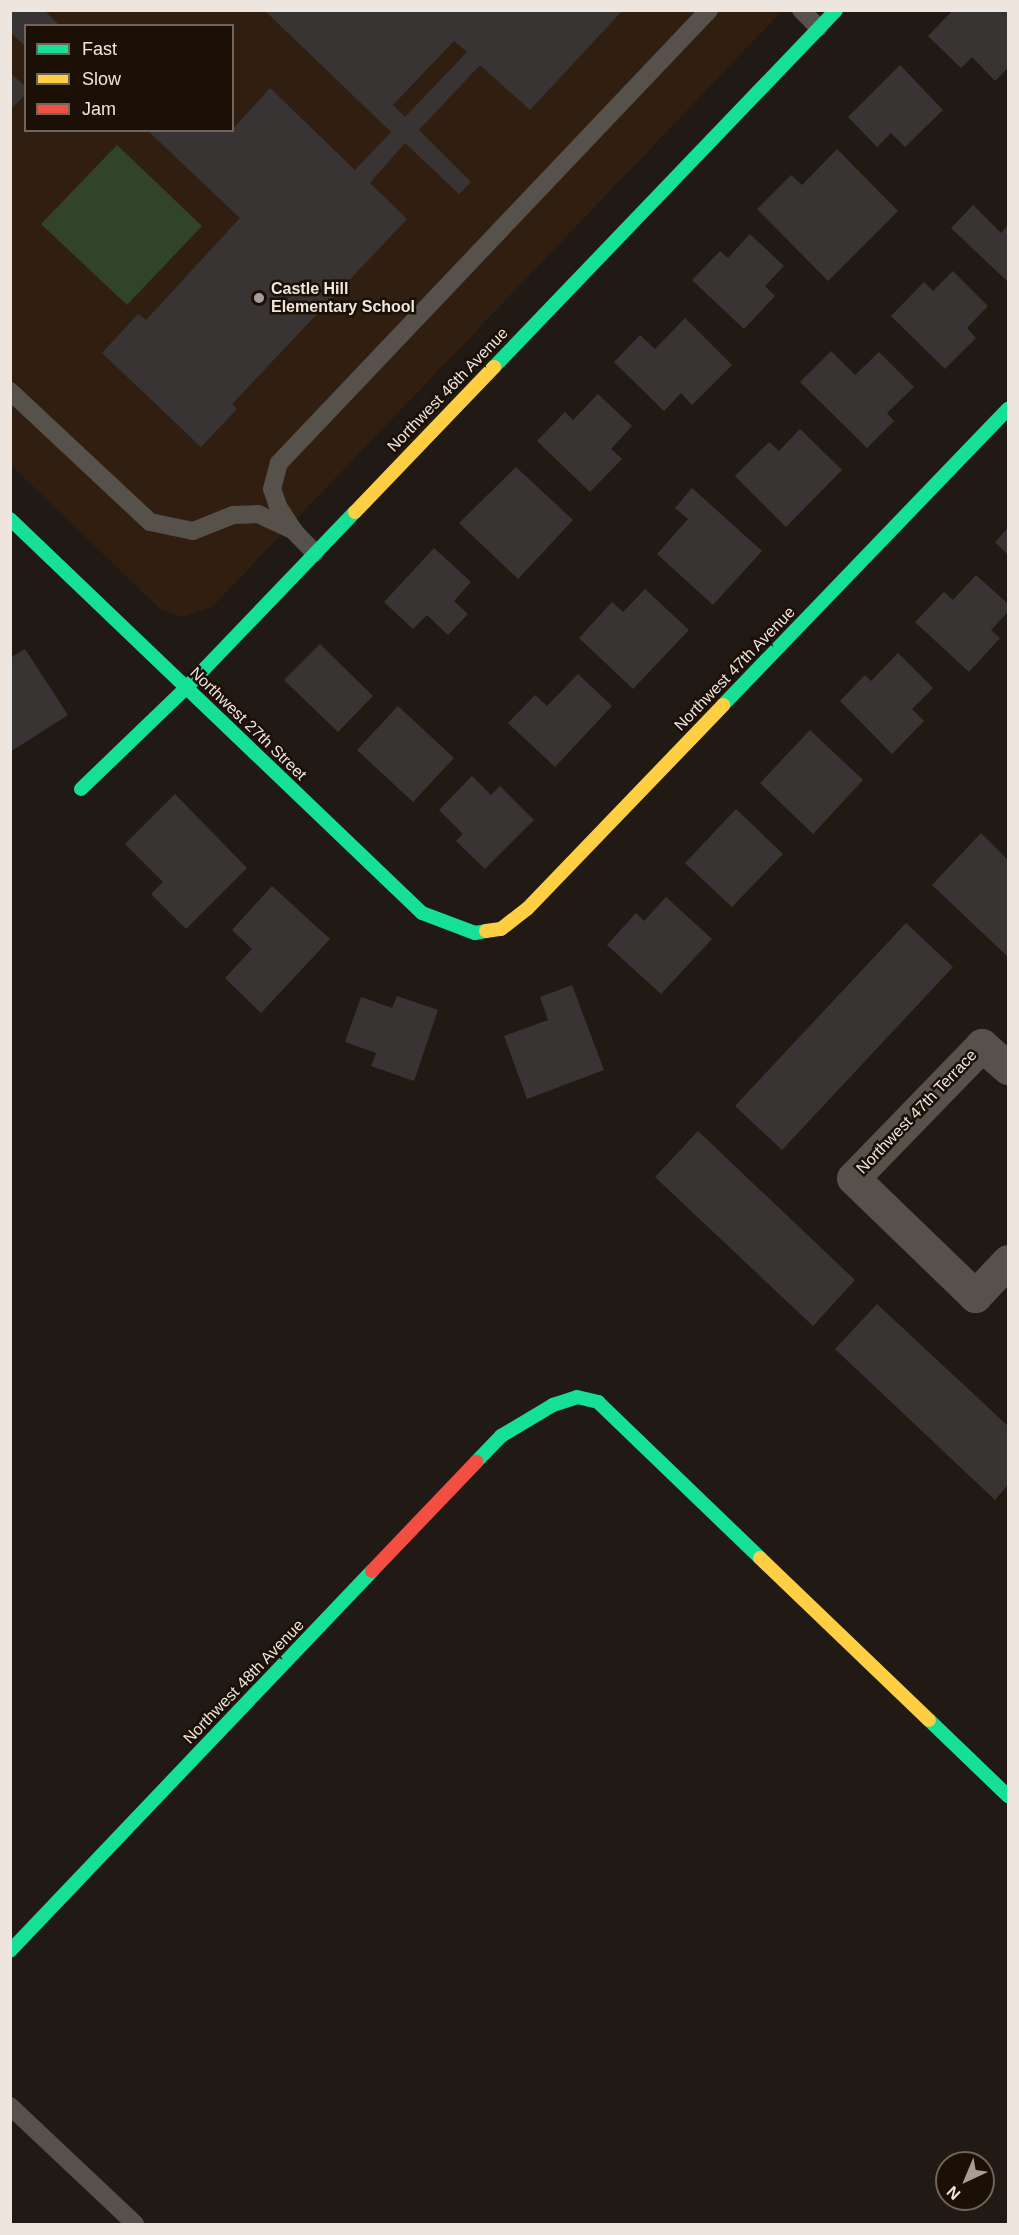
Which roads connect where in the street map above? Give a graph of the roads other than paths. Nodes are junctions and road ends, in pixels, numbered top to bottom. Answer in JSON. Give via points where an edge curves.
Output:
{"nodes":[{"id":1,"x":709,"y":10,"type":"edge"},
{"id":2,"x":801,"y":10,"type":"edge"},
{"id":3,"x":836,"y":10,"type":"edge"},
{"id":4,"x":819,"y":27,"type":"junction"},
{"id":5,"x":10,"y":391,"type":"edge"},
{"id":6,"x":1008,"y":410,"type":"edge"},
{"id":7,"x":10,"y":519,"type":"edge"},
{"id":8,"x":294,"y":531,"type":"junction"},
{"id":9,"x":315,"y":553,"type":"junction"},
{"id":10,"x":186,"y":688,"type":"junction"},
{"id":11,"x":81,"y":789,"type":"dead end"},
{"id":12,"x":475,"y":933,"type":"joint"},
{"id":13,"x":1008,"y":1068,"type":"edge"},
{"id":14,"x":1008,"y":1261,"type":"edge"},
{"id":15,"x":1008,"y":1796,"type":"edge"},
{"id":16,"x":10,"y":1951,"type":"edge"},
{"id":17,"x":10,"y":2106,"type":"edge"},
{"id":18,"x":135,"y":2224,"type":"edge"}],
"edges":[{"from":1,"to":8,"type":"lane","via":[[279,462],[272,489]]},
{"from":2,"to":4,"type":"lane"},
{"from":3,"to":4,"type":"street","name":"Northwest 46th Avenue"},
{"from":4,"to":9,"type":"street","name":"Northwest 46th Avenue"},
{"from":5,"to":8,"type":"lane","via":[[150,522],[193,531],[233,515],[258,514]]},
{"from":6,"to":12,"type":"street","name":"Northwest 47th Avenue","via":[[527,909],[501,930]]},
{"from":7,"to":10,"type":"street","name":"Northwest 27th Street"},
{"from":8,"to":9,"type":"lane"},
{"from":9,"to":10,"type":"street","name":"Northwest 46th Avenue"},
{"from":10,"to":11,"type":"street","name":"Northwest 46th Avenue"},
{"from":10,"to":12,"type":"street","name":"Northwest 27th Street","via":[[422,913]]},
{"from":13,"to":14,"type":"street","name":"Northwest 47th Terrace","via":[[982,1045],[853,1178],[975,1296]]},
{"from":15,"to":16,"type":"street","name":"Northwest 48th Avenue","via":[[598,1402],[577,1397],[553,1405],[501,1436]]},
{"from":17,"to":18,"type":"lane"}]}
